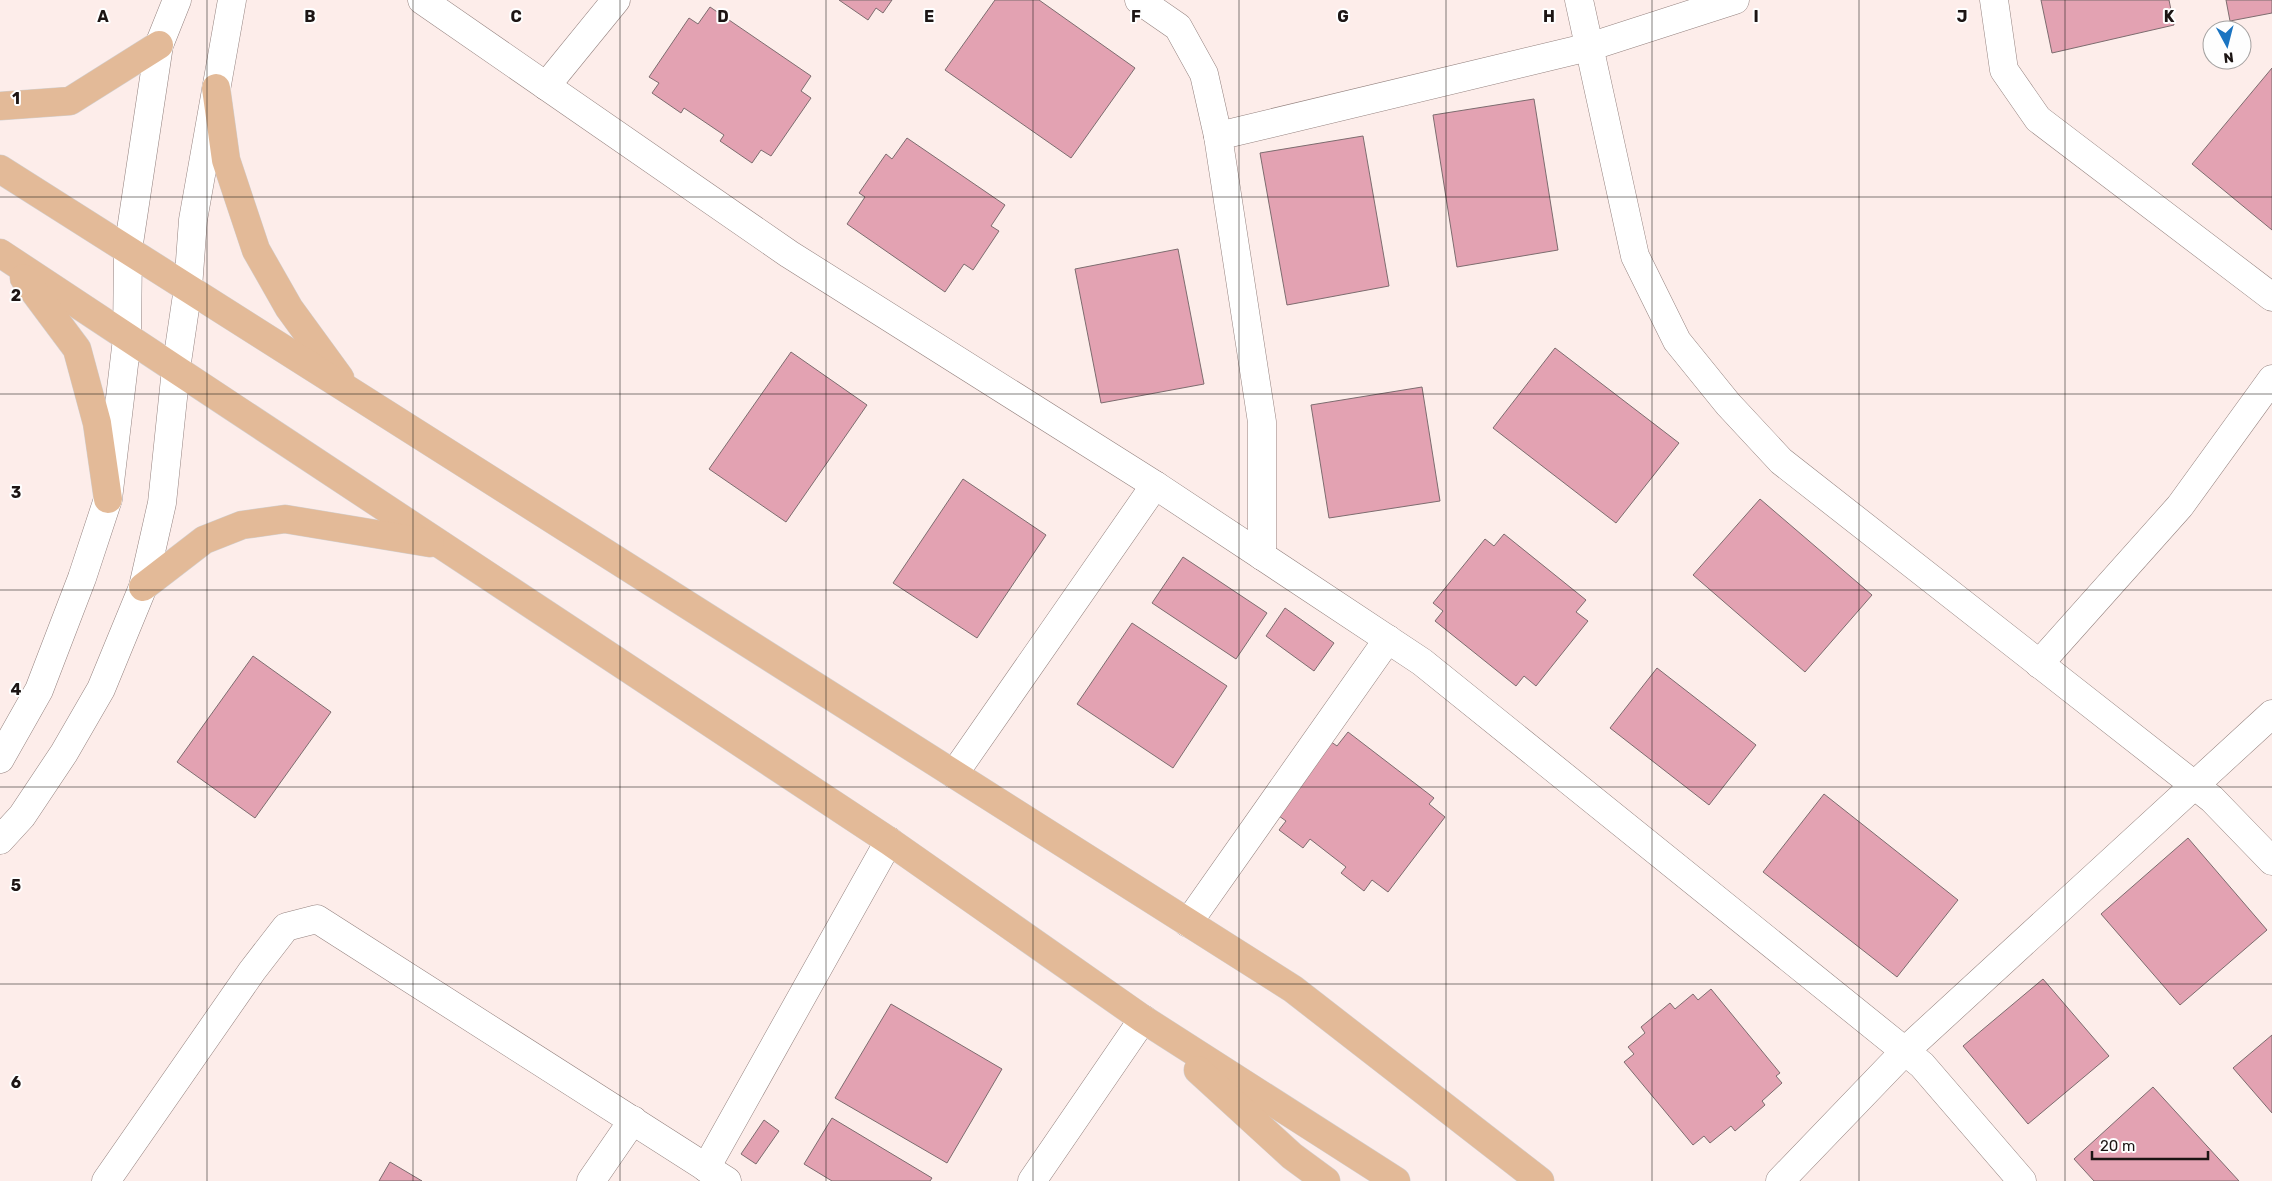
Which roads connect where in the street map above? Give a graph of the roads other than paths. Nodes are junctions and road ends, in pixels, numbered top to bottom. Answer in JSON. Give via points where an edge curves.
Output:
{"nodes":[{"id":1,"x":177,"y":0,"type":"edge"},
{"id":2,"x":232,"y":0,"type":"edge"},
{"id":3,"x":422,"y":0,"type":"edge"},
{"id":4,"x":616,"y":0,"type":"edge"},
{"id":5,"x":1138,"y":0,"type":"edge"},
{"id":6,"x":1579,"y":0,"type":"edge"},
{"id":7,"x":1734,"y":0,"type":"edge"},
{"id":8,"x":1994,"y":0,"type":"edge"},
{"id":9,"x":159,"y":45,"type":"junction"},
{"id":10,"x":1589,"y":47,"type":"junction"},
{"id":11,"x":546,"y":86,"type":"junction"},
{"id":12,"x":216,"y":88,"type":"junction"},
{"id":13,"x":0,"y":106,"type":"edge"},
{"id":14,"x":1218,"y":136,"type":"junction"},
{"id":15,"x":0,"y":169,"type":"edge"},
{"id":16,"x":128,"y":250,"type":"junction"},
{"id":17,"x":6,"y":257,"type":"edge"},
{"id":18,"x":188,"y":288,"type":"junction"},
{"id":19,"x":2272,"y":297,"type":"edge"},
{"id":20,"x":127,"y":339,"type":"junction"},
{"id":21,"x":176,"y":369,"type":"junction"},
{"id":22,"x":2272,"y":379,"type":"edge"},
{"id":23,"x":350,"y":391,"type":"junction"},
{"id":24,"x":1155,"y":485,"type":"junction"},
{"id":25,"x":108,"y":499,"type":"junction"},
{"id":26,"x":441,"y":545,"type":"junction"},
{"id":27,"x":1262,"y":556,"type":"junction"},
{"id":28,"x":143,"y":587,"type":"junction"},
{"id":29,"x":1388,"y":639,"type":"junction"},
{"id":30,"x":2039,"y":664,"type":"junction"},
{"id":31,"x":2272,"y":714,"type":"edge"},
{"id":32,"x":0,"y":759,"type":"edge"},
{"id":33,"x":954,"y":774,"type":"junction"},
{"id":34,"x":2194,"y":785,"type":"junction"},
{"id":35,"x":0,"y":840,"type":"edge"},
{"id":36,"x":889,"y":841,"type":"junction"},
{"id":37,"x":2272,"y":861,"type":"edge"},
{"id":38,"x":1188,"y":923,"type":"junction"},
{"id":39,"x":1144,"y":1019,"type":"junction"},
{"id":40,"x":1905,"y":1051,"type":"junction"},
{"id":41,"x":633,"y":1120,"type":"junction"},
{"id":42,"x":717,"y":1174,"type":"edge"},
{"id":43,"x":106,"y":1181,"type":"edge"},
{"id":44,"x":591,"y":1181,"type":"edge"},
{"id":45,"x":1032,"y":1181,"type":"edge"},
{"id":46,"x":1326,"y":1181,"type":"edge"},
{"id":47,"x":1396,"y":1181,"type":"edge"},
{"id":48,"x":1540,"y":1181,"type":"edge"},
{"id":49,"x":1780,"y":1181,"type":"edge"},
{"id":50,"x":2022,"y":1181,"type":"edge"}],
"edges":[{"from":1,"to":9,"type":"street"},
{"from":2,"to":12,"type":"street"},
{"from":3,"to":11,"type":"street"},
{"from":4,"to":11,"type":"street"},
{"from":5,"to":14,"type":"street","via":[[1178,27],[1204,74]]},
{"from":6,"to":10,"type":"street"},
{"from":7,"to":10,"type":"street"},
{"from":8,"to":19,"type":"street","via":[[2004,70],[2038,119]]},
{"from":9,"to":13,"type":"main road","via":[[70,101]]},
{"from":9,"to":16,"type":"street"},
{"from":10,"to":14,"type":"street"},
{"from":10,"to":30,"type":"street","via":[[1635,256],[1677,341],[1781,462]]},
{"from":11,"to":24,"type":"street","via":[[789,254]]},
{"from":12,"to":18,"type":"street","via":[[193,220]]},
{"from":12,"to":23,"type":"main road","via":[[226,160],[256,250],[289,308]]},
{"from":14,"to":27,"type":"street","via":[[1262,422]]},
{"from":15,"to":16,"type":"main road"},
{"from":16,"to":18,"type":"main road"},
{"from":16,"to":20,"type":"street"},
{"from":17,"to":20,"type":"main road"},
{"from":17,"to":25,"type":"main road","via":[[78,350],[97,423]]},
{"from":18,"to":21,"type":"street"},
{"from":18,"to":23,"type":"main road"},
{"from":20,"to":21,"type":"main road"},
{"from":20,"to":25,"type":"street"},
{"from":21,"to":26,"type":"main road"},
{"from":21,"to":28,"type":"street","via":[[162,503]]},
{"from":22,"to":30,"type":"street","via":[[2180,506]]},
{"from":23,"to":33,"type":"main road"},
{"from":24,"to":27,"type":"street"},
{"from":24,"to":33,"type":"street"},
{"from":25,"to":32,"type":"street","via":[[39,690]]},
{"from":26,"to":28,"type":"main road","via":[[285,520],[242,525],[204,540]]},
{"from":26,"to":36,"type":"main road"},
{"from":27,"to":29,"type":"street"},
{"from":28,"to":35,"type":"street","via":[[101,689],[22,816]]},
{"from":29,"to":38,"type":"street"},
{"from":29,"to":40,"type":"street","via":[[1430,668]]},
{"from":30,"to":34,"type":"street"},
{"from":31,"to":34,"type":"street"},
{"from":33,"to":38,"type":"main road"},
{"from":34,"to":37,"type":"street","via":[[2212,799]]},
{"from":34,"to":40,"type":"street"},
{"from":36,"to":39,"type":"main road"},
{"from":36,"to":42,"type":"street"},
{"from":38,"to":48,"type":"main road","via":[[1293,989]]},
{"from":39,"to":45,"type":"street"},
{"from":39,"to":46,"type":"main road","via":[[1292,1156]]},
{"from":39,"to":47,"type":"main road"},
{"from":40,"to":49,"type":"street"},
{"from":40,"to":50,"type":"street","via":[[1922,1065]]},
{"from":41,"to":42,"type":"street"},
{"from":41,"to":43,"type":"street","via":[[317,920],[286,926]]},
{"from":41,"to":44,"type":"street"}]}
